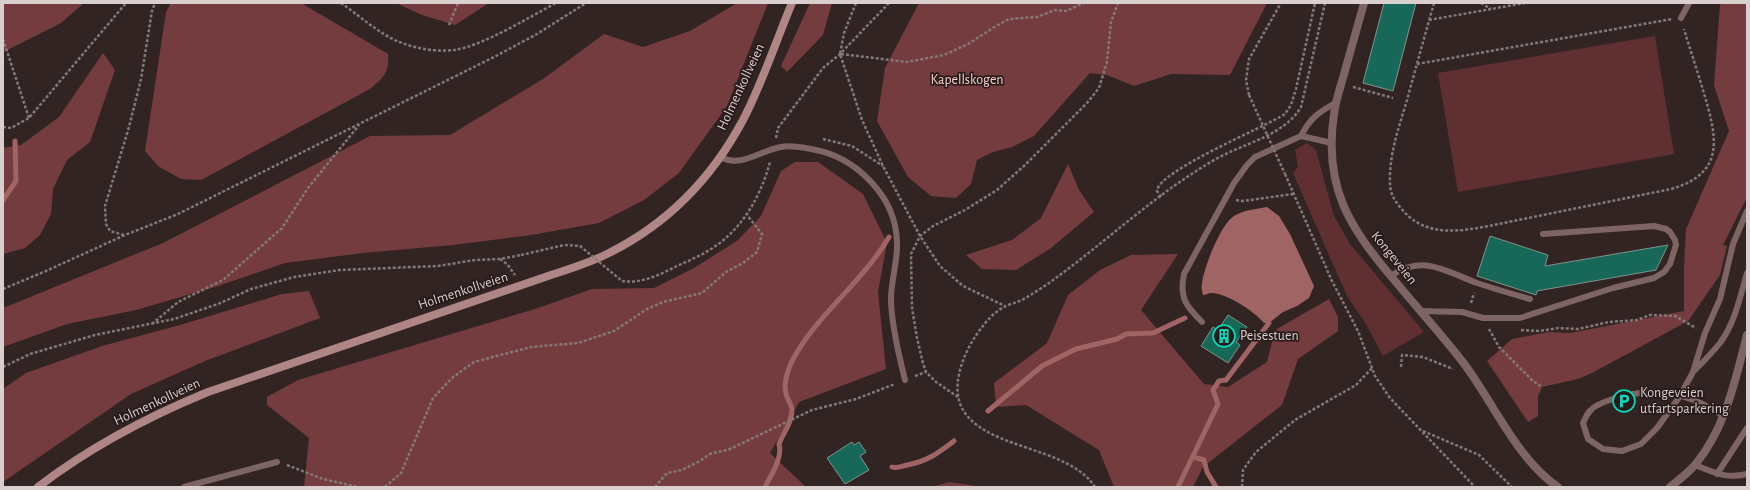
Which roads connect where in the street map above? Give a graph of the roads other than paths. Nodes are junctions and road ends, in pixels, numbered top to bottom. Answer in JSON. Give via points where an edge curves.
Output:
{"nodes":[{"id":1,"x":792,"y":3,"type":"edge"},
{"id":2,"x":1364,"y":3,"type":"edge"},
{"id":3,"x":1689,"y":3,"type":"edge"},
{"id":4,"x":1680,"y":18,"type":"road end"},
{"id":5,"x":1336,"y":102,"type":"junction"},
{"id":6,"x":1301,"y":136,"type":"junction"},
{"id":7,"x":1332,"y":143,"type":"junction"},
{"id":8,"x":720,"y":157,"type":"junction"},
{"id":9,"x":1747,"y":211,"type":"edge"},
{"id":10,"x":1543,"y":234,"type":"dead end"},
{"id":11,"x":1747,"y":273,"type":"edge"},
{"id":12,"x":1391,"y":276,"type":"junction"},
{"id":13,"x":1530,"y":300,"type":"dead end"},
{"id":14,"x":1420,"y":311,"type":"junction"},
{"id":15,"x":1202,"y":322,"type":"dead end"},
{"id":16,"x":1747,"y":335,"type":"edge"},
{"id":17,"x":1693,"y":372,"type":"junction"},
{"id":18,"x":905,"y":380,"type":"road end"},
{"id":19,"x":1680,"y":396,"type":"junction"},
{"id":20,"x":1724,"y":417,"type":"junction"},
{"id":21,"x":1747,"y":428,"type":"edge"},
{"id":22,"x":277,"y":462,"type":"road end"},
{"id":23,"x":1695,"y":465,"type":"junction"},
{"id":24,"x":1717,"y":474,"type":"junction"},
{"id":25,"x":1747,"y":474,"type":"edge"},
{"id":26,"x":38,"y":487,"type":"edge"},
{"id":27,"x":184,"y":487,"type":"edge"},
{"id":28,"x":1558,"y":487,"type":"edge"},
{"id":29,"x":1670,"y":487,"type":"edge"}],
"edges":[{"from":1,"to":8,"type":"main road","name":"Holmenkollveien","via":[[744,118]]},
{"from":2,"to":5,"type":"street","name":"Kongeveien"},
{"from":3,"to":4,"type":"lane"},
{"from":5,"to":6,"type":"lane","via":[[1319,112],[1308,123]]},
{"from":5,"to":7,"type":"street","name":"Kongeveien"},
{"from":6,"to":7,"type":"lane"},
{"from":6,"to":15,"type":"lane","via":[[1256,157],[1247,165],[1188,266],[1182,283],[1182,292],[1186,304]]},
{"from":7,"to":12,"type":"street","name":"Kongeveien","via":[[1333,167],[1340,198],[1347,214],[1365,244]]},
{"from":8,"to":18,"type":"lane","via":[[729,161],[740,161],[783,147],[820,151],[836,156],[856,168],[872,183],[891,213],[897,236],[891,306]]},
{"from":8,"to":26,"type":"main road","name":"Holmenkollveien","via":[[702,181],[667,215],[637,237],[601,256],[208,392],[169,408],[127,429]]},
{"from":9,"to":17,"type":"lane","via":[[1733,244],[1720,299],[1705,333]]},
{"from":10,"to":14,"type":"lane","via":[[1654,226],[1670,232],[1676,245],[1670,264],[1664,272],[1654,278],[1559,304],[1531,316],[1484,318],[1462,312]]},
{"from":11,"to":17,"type":"lane","via":[[1728,330],[1720,343]]},
{"from":12,"to":13,"type":"lane","via":[[1405,267],[1440,267],[1477,283]]},
{"from":12,"to":14,"type":"street","name":"Kongeveien"},
{"from":14,"to":28,"type":"street","name":"Kongeveien","via":[[1465,365],[1529,460],[1544,477]]},
{"from":16,"to":20,"type":"street"},
{"from":17,"to":19,"type":"lane"},
{"from":19,"to":19,"type":"lane","via":[[1656,392],[1639,393],[1605,401],[1590,410],[1583,423],[1588,439],[1602,449],[1622,451],[1641,444],[1657,428]]},
{"from":19,"to":20,"type":"lane","via":[[1707,406]]},
{"from":20,"to":23,"type":"street","via":[[1711,443]]},
{"from":21,"to":24,"type":"lane"},
{"from":22,"to":27,"type":"lane"},
{"from":23,"to":24,"type":"lane"},
{"from":23,"to":29,"type":"street"},
{"from":24,"to":25,"type":"lane","via":[[1733,477]]}]}
